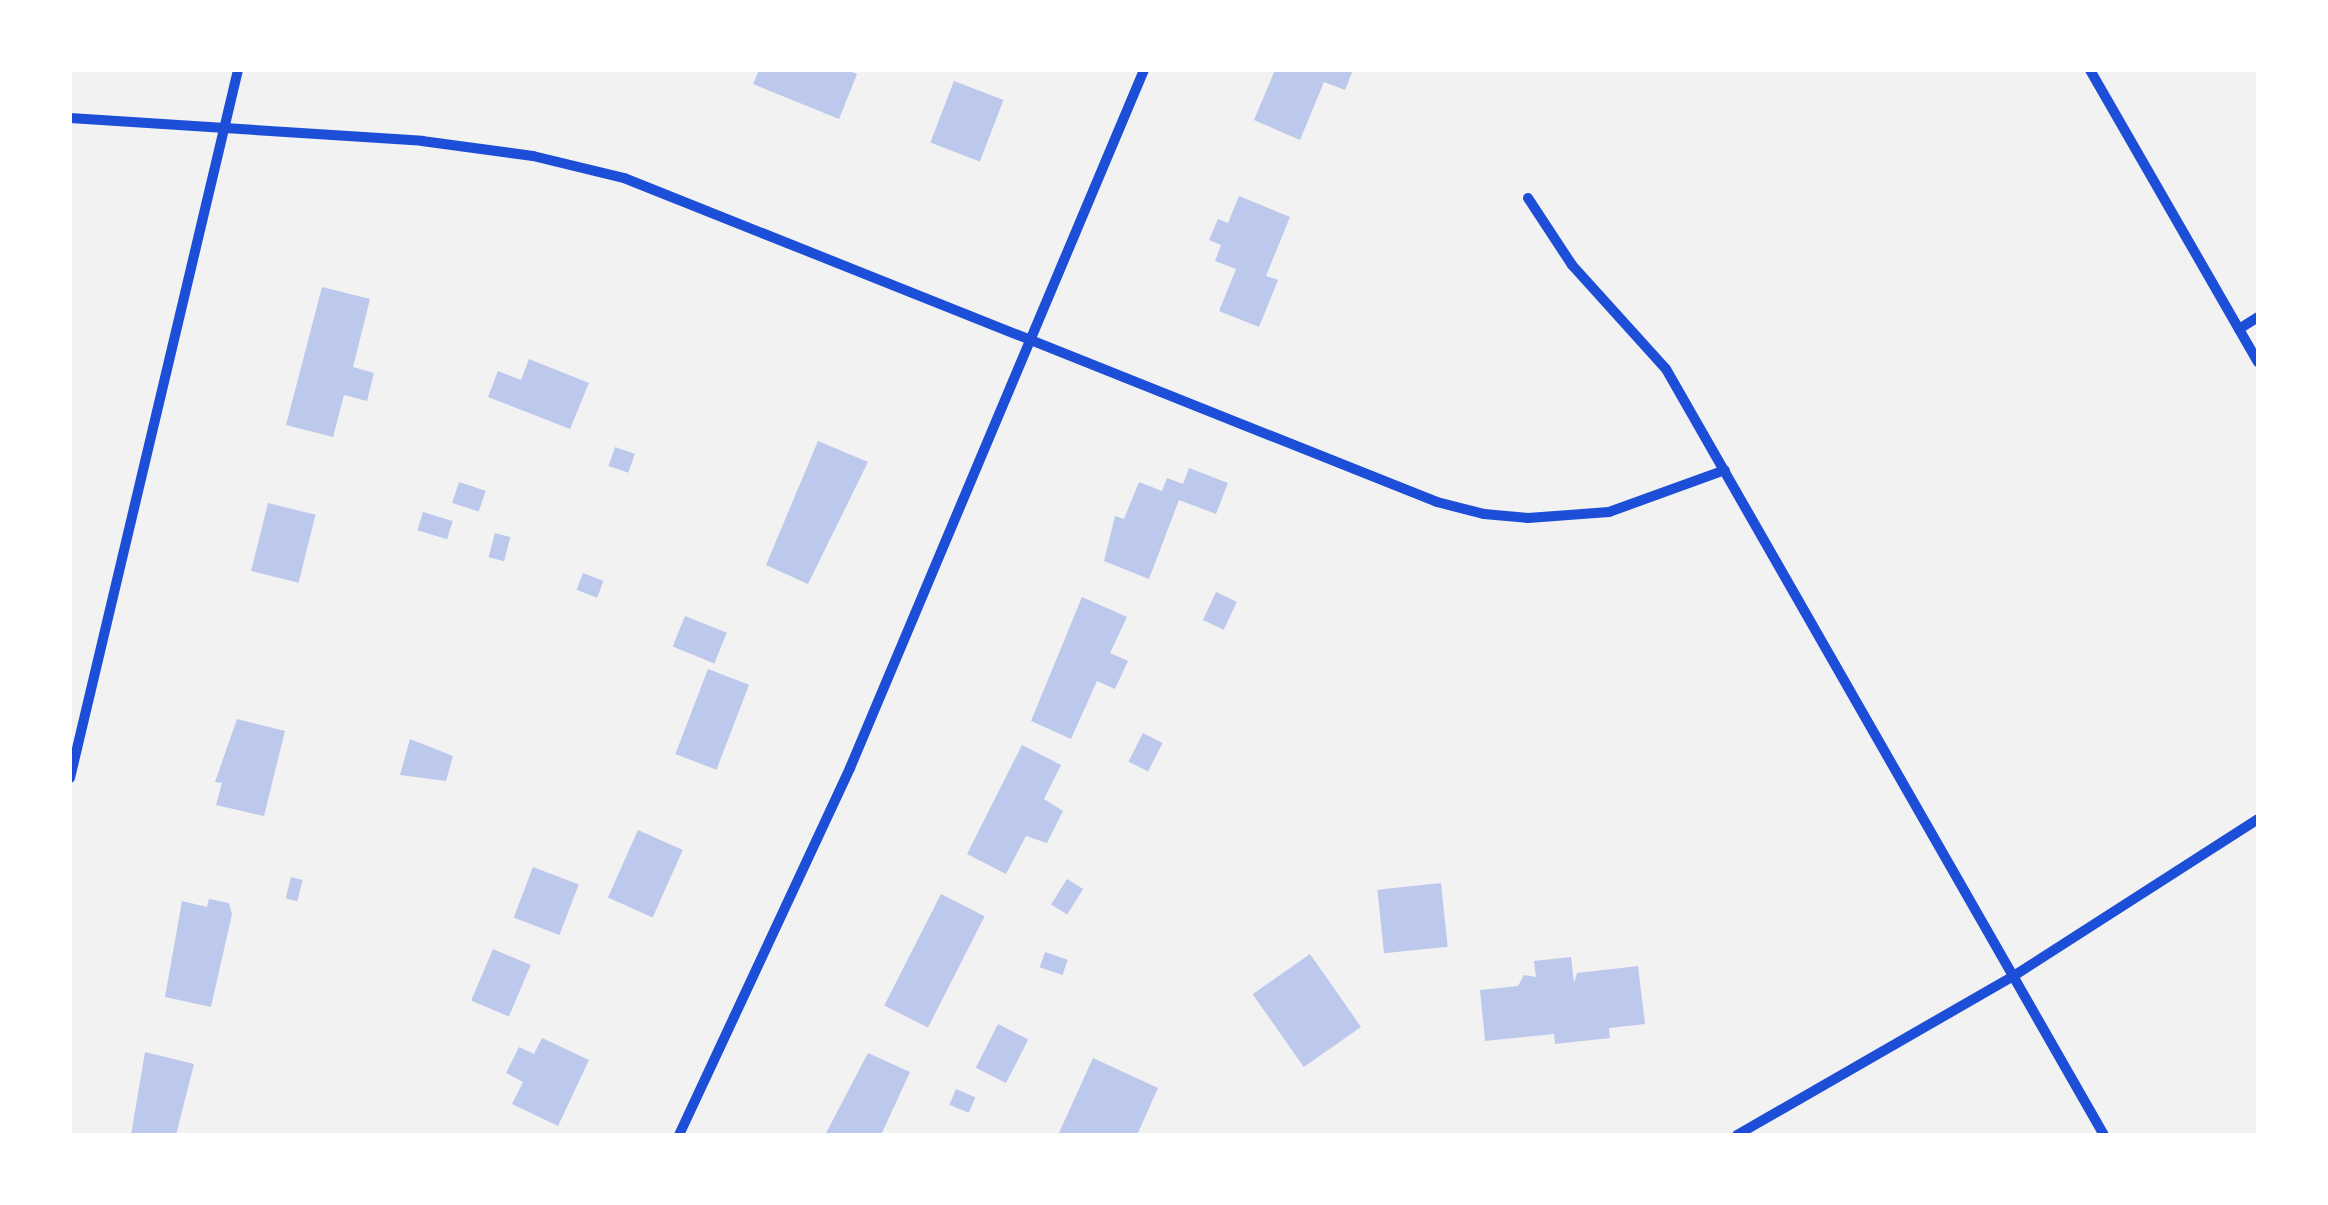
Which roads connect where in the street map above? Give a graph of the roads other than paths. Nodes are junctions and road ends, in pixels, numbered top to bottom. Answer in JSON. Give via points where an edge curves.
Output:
{"nodes":[{"id":1,"x":238,"y":70,"type":"edge"},
{"id":2,"x":1144,"y":70,"type":"edge"},
{"id":3,"x":2090,"y":70,"type":"edge"},
{"id":4,"x":70,"y":118,"type":"edge"},
{"id":5,"x":222,"y":126,"type":"junction"},
{"id":6,"x":1528,"y":198,"type":"dead end"},
{"id":7,"x":2258,"y":318,"type":"edge"},
{"id":8,"x":2239,"y":329,"type":"junction"},
{"id":9,"x":1032,"y":338,"type":"junction"},
{"id":10,"x":2258,"y":362,"type":"edge"},
{"id":11,"x":1725,"y":470,"type":"junction"},
{"id":12,"x":70,"y":778,"type":"edge"},
{"id":13,"x":2258,"y":819,"type":"edge"},
{"id":14,"x":2012,"y":977,"type":"junction"},
{"id":15,"x":679,"y":1135,"type":"edge"},
{"id":16,"x":1737,"y":1135,"type":"edge"},
{"id":17,"x":2104,"y":1135,"type":"edge"}],
"edges":[{"from":1,"to":5,"type":"street"},
{"from":2,"to":9,"type":"street"},
{"from":3,"to":8,"type":"street"},
{"from":4,"to":5,"type":"street"},
{"from":5,"to":9,"type":"street","via":[[422,140],[624,178]]},
{"from":5,"to":12,"type":"street"},
{"from":6,"to":11,"type":"street","via":[[1572,264],[1666,370]]},
{"from":7,"to":8,"type":"street"},
{"from":8,"to":10,"type":"street"},
{"from":9,"to":11,"type":"street","via":[[1438,502],[1484,514],[1609,512]]},
{"from":9,"to":15,"type":"street","via":[[850,768]]},
{"from":11,"to":14,"type":"street"},
{"from":13,"to":14,"type":"street"},
{"from":14,"to":16,"type":"street"},
{"from":14,"to":17,"type":"street"}]}
